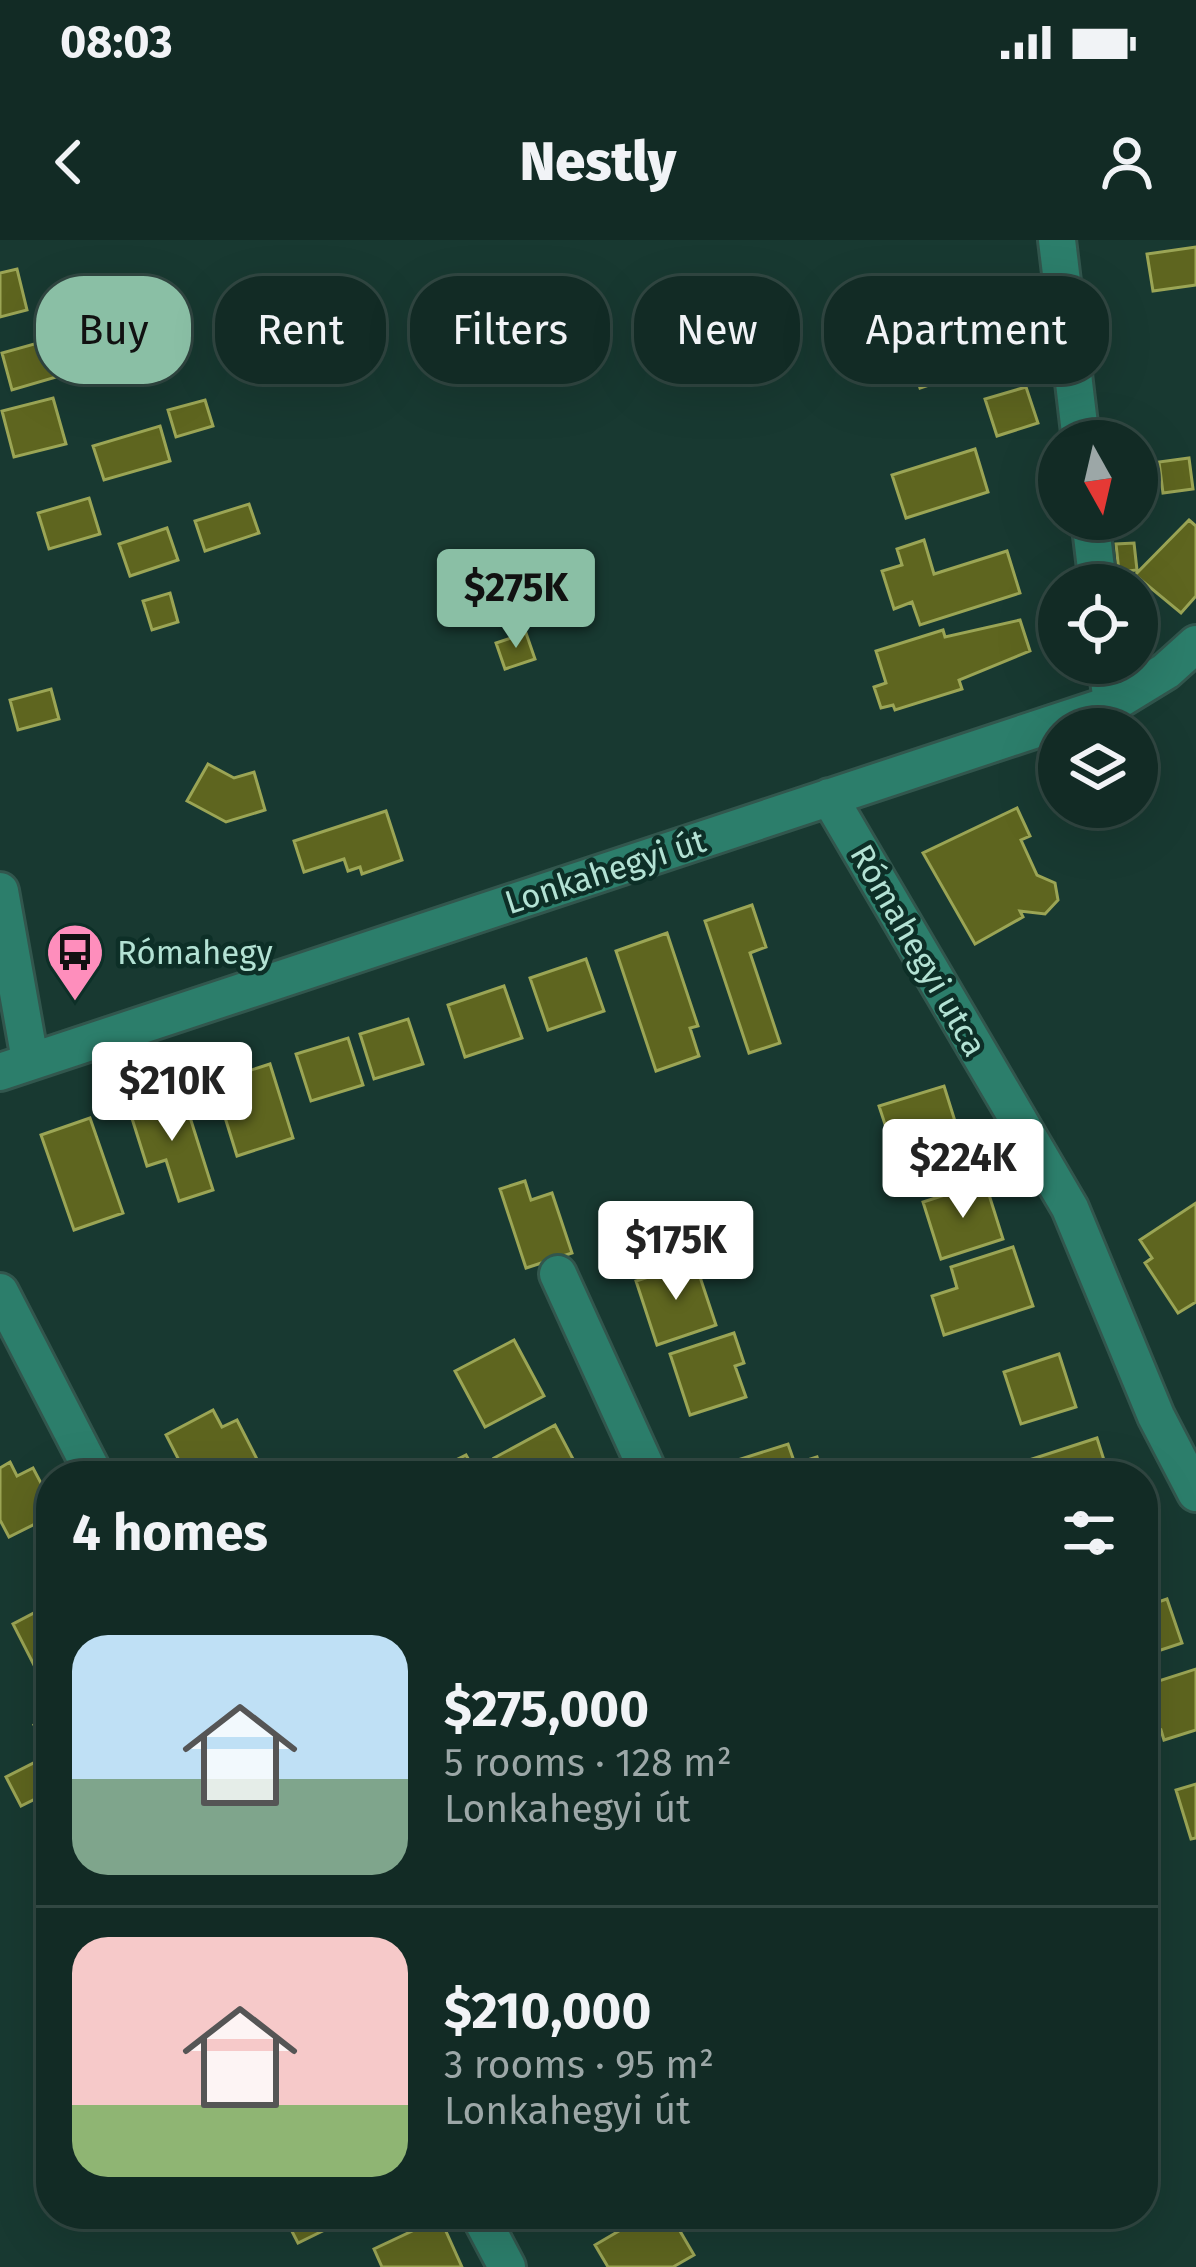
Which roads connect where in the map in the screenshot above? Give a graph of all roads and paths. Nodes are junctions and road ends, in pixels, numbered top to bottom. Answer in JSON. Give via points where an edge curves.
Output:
{"nodes":[{"id":1,"x":1058,"y":240,"type":"edge"},
{"id":2,"x":1079,"y":420,"type":"edge"},
{"id":3,"x":1196,"y":644,"type":"edge"},
{"id":4,"x":1110,"y":684,"type":"edge"},
{"id":5,"x":1112,"y":704,"type":"junction"},
{"id":6,"x":830,"y":796,"type":"junction"},
{"id":7,"x":0,"y":891,"type":"edge"},
{"id":8,"x":15,"y":1066,"type":"edge"},
{"id":9,"x":558,"y":1274,"type":"dead end"},
{"id":10,"x":0,"y":1292,"type":"edge"},
{"id":11,"x":87,"y":1461,"type":"edge"},
{"id":12,"x":643,"y":1461,"type":"edge"},
{"id":13,"x":1196,"y":1493,"type":"edge"},
{"id":14,"x":487,"y":2229,"type":"edge"},
{"id":15,"x":507,"y":2267,"type":"edge"}],
"edges":[{"from":1,"to":2,"type":"street"},
{"from":3,"to":5,"type":"street","name":"Lonkahegyi út"},
{"from":4,"to":5,"type":"street"},
{"from":5,"to":6,"type":"street","name":"Lonkahegyi út"},
{"from":6,"to":8,"type":"street","name":"Lonkahegyi út"},
{"from":6,"to":13,"type":"street","name":"Rómahegyi utca","via":[[1070,1208]]},
{"from":7,"to":8,"type":"street"},
{"from":9,"to":12,"type":"street"},
{"from":10,"to":11,"type":"street"},
{"from":14,"to":15,"type":"street"}]}
